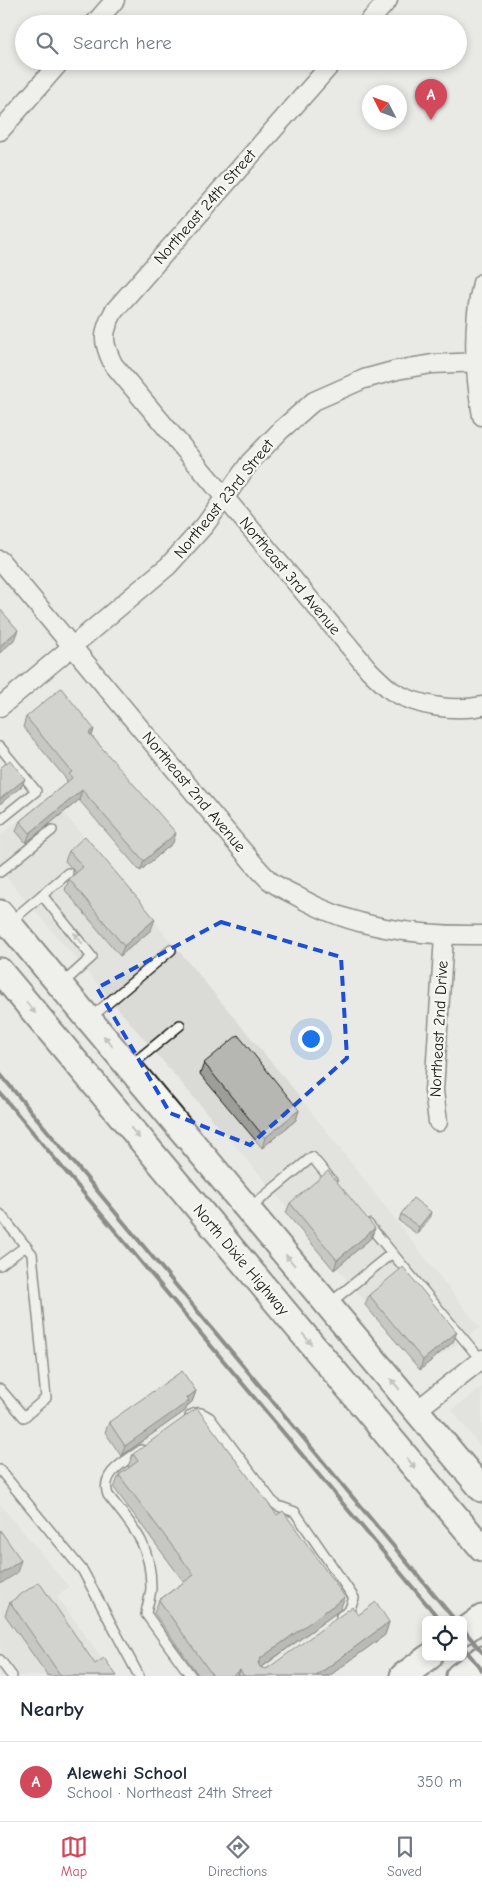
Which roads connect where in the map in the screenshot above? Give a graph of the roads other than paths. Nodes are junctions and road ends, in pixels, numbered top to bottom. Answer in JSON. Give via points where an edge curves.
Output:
{"nodes":[{"id":1,"x":115,"y":0,"type":"edge"},
{"id":2,"x":388,"y":0,"type":"edge"},
{"id":3,"x":102,"y":15,"type":"edge"},
{"id":4,"x":375,"y":15,"type":"edge"},
{"id":5,"x":53,"y":70,"type":"edge"},
{"id":6,"x":326,"y":70,"type":"edge"},
{"id":7,"x":0,"y":131,"type":"edge"},
{"id":8,"x":482,"y":283,"type":"edge"},
{"id":9,"x":479,"y":362,"type":"edge"},
{"id":10,"x":113,"y":364,"type":"joint"},
{"id":11,"x":482,"y":416,"type":"edge"},
{"id":12,"x":224,"y":497,"type":"junction"},
{"id":13,"x":0,"y":560,"type":"edge"},
{"id":14,"x":72,"y":647,"type":"junction"},
{"id":15,"x":482,"y":706,"type":"edge"},
{"id":16,"x":0,"y":707,"type":"edge"},
{"id":17,"x":0,"y":747,"type":"edge"},
{"id":18,"x":0,"y":820,"type":"edge"},
{"id":19,"x":52,"y":830,"type":"dead end"},
{"id":20,"x":0,"y":872,"type":"edge"},
{"id":21,"x":68,"y":873,"type":"dead end"},
{"id":22,"x":42,"y":895,"type":"junction"},
{"id":23,"x":4,"y":918,"type":"edge"},
{"id":24,"x":482,"y":935,"type":"edge"},
{"id":25,"x":444,"y":936,"type":"junction"},
{"id":26,"x":171,"y":950,"type":"dead end"},
{"id":27,"x":0,"y":971,"type":"edge"},
{"id":28,"x":61,"y":985,"type":"junction"},
{"id":29,"x":89,"y":1019,"type":"junction"},
{"id":30,"x":180,"y":1025,"type":"dead end"},
{"id":31,"x":129,"y":1067,"type":"junction"},
{"id":32,"x":438,"y":1122,"type":"dead end"},
{"id":33,"x":204,"y":1157,"type":"junction"},
{"id":34,"x":174,"y":1180,"type":"junction"},
{"id":35,"x":336,"y":1186,"type":"edge"},
{"id":36,"x":248,"y":1209,"type":"junction"},
{"id":37,"x":0,"y":1214,"type":"edge"},
{"id":38,"x":361,"y":1216,"type":"edge"},
{"id":39,"x":26,"y":1246,"type":"junction"},
{"id":40,"x":392,"y":1253,"type":"junction"},
{"id":41,"x":0,"y":1265,"type":"edge"},
{"id":42,"x":328,"y":1304,"type":"junction"},
{"id":43,"x":481,"y":1360,"type":"edge"},
{"id":44,"x":0,"y":1389,"type":"edge"},
{"id":45,"x":417,"y":1410,"type":"junction"},
{"id":46,"x":178,"y":1424,"type":"edge"},
{"id":47,"x":146,"y":1447,"type":"edge"},
{"id":48,"x":0,"y":1470,"type":"edge"},
{"id":49,"x":482,"y":1489,"type":"edge"},
{"id":50,"x":482,"y":1548,"type":"edge"},
{"id":51,"x":482,"y":1618,"type":"edge"},
{"id":52,"x":334,"y":1622,"type":"edge"},
{"id":53,"x":467,"y":1629,"type":"edge"},
{"id":54,"x":482,"y":1659,"type":"edge"},
{"id":55,"x":0,"y":1660,"type":"edge"},
{"id":56,"x":424,"y":1661,"type":"edge"},
{"id":57,"x":12,"y":1676,"type":"edge"},
{"id":58,"x":139,"y":1676,"type":"edge"},
{"id":59,"x":191,"y":1676,"type":"edge"},
{"id":60,"x":403,"y":1676,"type":"edge"},
{"id":61,"x":459,"y":1676,"type":"edge"}],
"edges":[{"from":1,"to":3,"type":"street"},
{"from":2,"to":4,"type":"street"},
{"from":5,"to":7,"type":"street"},
{"from":6,"to":10,"type":"street","name":"Northeast 24th Street","via":[[114,311],[105,328],[105,347]]},
{"from":8,"to":9,"type":"street","via":[[476,307]]},
{"from":9,"to":11,"type":"street"},
{"from":9,"to":12,"type":"street","name":"Northeast 23rd Street","via":[[432,364],[397,370],[364,379],[314,401],[250,462]]},
{"from":10,"to":12,"type":"street","name":"Northeast 3rd Avenue"},
{"from":12,"to":14,"type":"street","name":"Northeast 23rd Street","via":[[194,540],[168,566]]},
{"from":12,"to":15,"type":"street","name":"Northeast 3rd Avenue","via":[[369,670],[392,691],[443,708]]},
{"from":13,"to":14,"type":"street","name":"Northeast 2nd Avenue"},
{"from":14,"to":16,"type":"street","name":"Northeast 23rd Street"},
{"from":14,"to":25,"type":"street","name":"Northeast 2nd Avenue","via":[[270,881],[309,904],[346,918],[389,930]]},
{"from":17,"to":18,"type":"lane","via":[[36,791]]},
{"from":19,"to":20,"type":"lane"},
{"from":21,"to":22,"type":"lane"},
{"from":22,"to":23,"type":"lane"},
{"from":28,"to":22,"type":"lane","one_way":true,"via":[[92,956]]},
{"from":23,"to":28,"type":"main road"},
{"from":24,"to":25,"type":"street","name":"Northeast 2nd Avenue"},
{"from":25,"to":32,"type":"street","name":"Northeast 2nd Drive","via":[[434,1091]]},
{"from":26,"to":29,"type":"lane"},
{"from":27,"to":34,"type":"main road","name":"North Dixie Highway","one_way":true},
{"from":28,"to":29,"type":"main road"},
{"from":31,"to":29,"type":"main road","one_way":true},
{"from":30,"to":31,"type":"lane"},
{"from":31,"to":33,"type":"main road"},
{"from":33,"to":34,"type":"main road"},
{"from":33,"to":36,"type":"main road"},
{"from":34,"to":50,"type":"main road","name":"North Dixie Highway","one_way":true},
{"from":35,"to":36,"type":"lane","via":[[312,1157]]},
{"from":42,"to":36,"type":"main road","one_way":true},
{"from":37,"to":39,"type":"lane"},
{"from":38,"to":40,"type":"lane"},
{"from":39,"to":41,"type":"lane"},
{"from":39,"to":44,"type":"lane","via":[[32,1254],[46,1398],[24,1416]]},
{"from":40,"to":42,"type":"lane"},
{"from":40,"to":43,"type":"lane"},
{"from":45,"to":42,"type":"main road","one_way":true},
{"from":43,"to":45,"type":"street"},
{"from":45,"to":49,"type":"main road"},
{"from":46,"to":52,"type":"lane","via":[[195,1412],[210,1418],[272,1501],[295,1512],[354,1598],[349,1611]]},
{"from":47,"to":59,"type":"lane","via":[[114,1469],[107,1478],[106,1488],[139,1536],[150,1564],[151,1590],[146,1614]]},
{"from":48,"to":58,"type":"lane","via":[[83,1571]]},
{"from":51,"to":53,"type":"main road"},
{"from":54,"to":61,"type":"main road"},
{"from":55,"to":57,"type":"lane"},
{"from":56,"to":60,"type":"main road"}]}
